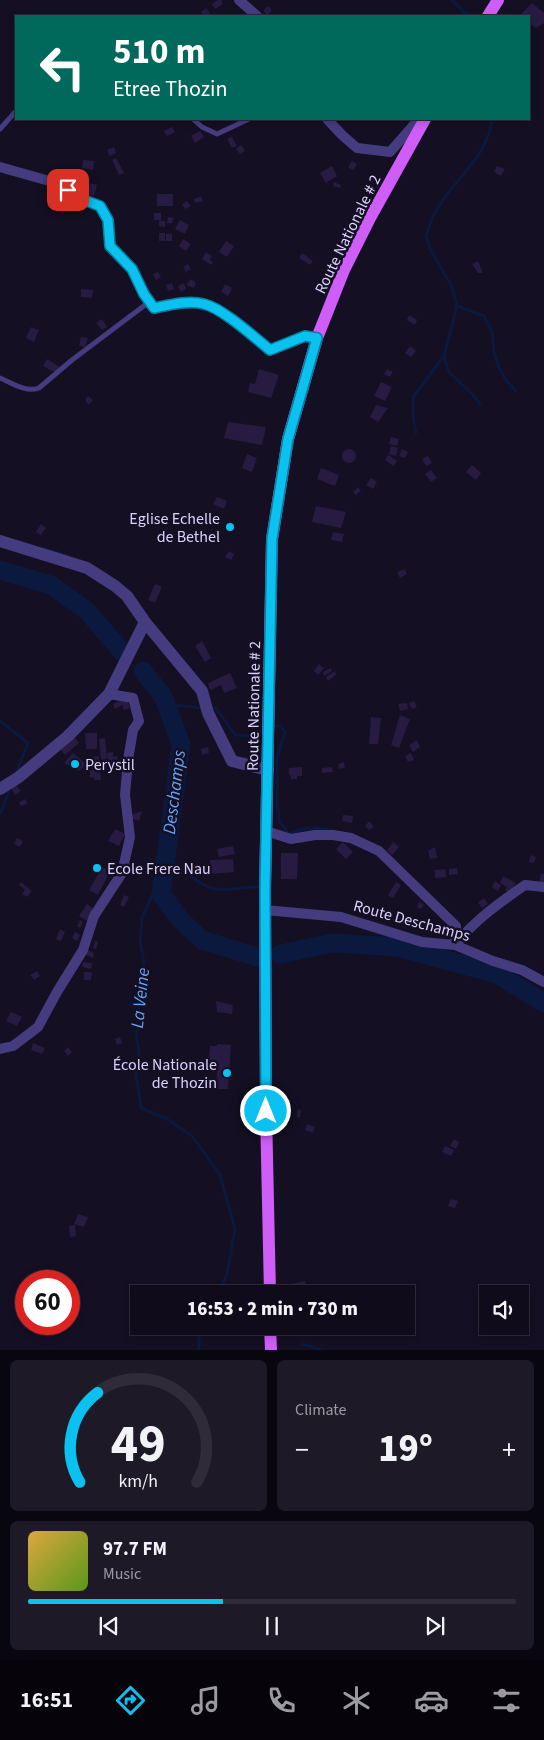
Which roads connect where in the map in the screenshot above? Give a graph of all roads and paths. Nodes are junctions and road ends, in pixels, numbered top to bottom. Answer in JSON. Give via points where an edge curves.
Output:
{"nodes":[{"id":1,"x":239,"y":0,"type":"edge"},
{"id":2,"x":498,"y":0,"type":"edge"},
{"id":3,"x":256,"y":15,"type":"edge"},
{"id":4,"x":489,"y":15,"type":"edge"},
{"id":5,"x":15,"y":112,"type":"edge"},
{"id":6,"x":194,"y":120,"type":"edge"},
{"id":7,"x":247,"y":120,"type":"edge"},
{"id":8,"x":328,"y":120,"type":"edge"},
{"id":9,"x":418,"y":120,"type":"edge"},
{"id":10,"x":424,"y":120,"type":"edge"},
{"id":11,"x":0,"y":129,"type":"edge"},
{"id":12,"x":0,"y":167,"type":"edge"},
{"id":13,"x":150,"y":302,"type":"junction"},
{"id":14,"x":317,"y":338,"type":"junction"},
{"id":15,"x":0,"y":378,"type":"edge"},
{"id":16,"x":0,"y":541,"type":"edge"},
{"id":17,"x":145,"y":622,"type":"junction"},
{"id":18,"x":108,"y":694,"type":"junction"},
{"id":19,"x":268,"y":770,"type":"junction"},
{"id":20,"x":0,"y":789,"type":"edge"},
{"id":21,"x":266,"y":830,"type":"junction"},
{"id":22,"x":544,"y":887,"type":"edge"},
{"id":23,"x":266,"y":910,"type":"junction"},
{"id":24,"x":455,"y":945,"type":"junction"},
{"id":25,"x":544,"y":982,"type":"edge"},
{"id":26,"x":0,"y":1049,"type":"edge"},
{"id":27,"x":270,"y":1285,"type":"edge"},
{"id":28,"x":270,"y":1335,"type":"edge"},
{"id":29,"x":271,"y":1350,"type":"edge"}],
"edges":[{"from":1,"to":3,"type":"street"},
{"from":2,"to":4,"type":"main road"},
{"from":5,"to":11,"type":"lane"},
{"from":6,"to":7,"type":"lane","via":[[217,134]]},
{"from":8,"to":9,"type":"street","via":[[357,148],[390,152]]},
{"from":10,"to":14,"type":"main road","name":"Route Nationale # 2","via":[[344,270]]},
{"from":12,"to":13,"type":"street","via":[[60,184],[76,197],[100,206],[108,220],[110,246],[132,269]]},
{"from":13,"to":14,"type":"street","via":[[154,308],[203,303],[217,309],[270,350],[305,336]]},
{"from":13,"to":15,"type":"lane","via":[[39,388],[25,389]]},
{"from":14,"to":19,"type":"main road","name":"Route Nationale # 2","via":[[288,439],[272,539]]},
{"from":16,"to":17,"type":"street","via":[[87,568],[127,596]]},
{"from":17,"to":18,"type":"street"},
{"from":17,"to":19,"type":"street","via":[[202,691],[208,713],[232,761]]},
{"from":18,"to":20,"type":"street","via":[[68,736]]},
{"from":18,"to":26,"type":"street","via":[[133,698],[139,721],[133,730],[128,760],[125,795],[130,837],[122,873],[94,916],[83,950],[38,1027],[13,1046]]},
{"from":19,"to":21,"type":"main road","name":"Route Nationale # 2"},
{"from":21,"to":23,"type":"main road","name":"Route Nationale # 2"},
{"from":21,"to":24,"type":"street","via":[[291,839],[315,835],[351,838],[378,851],[456,926]]},
{"from":22,"to":24,"type":"street","via":[[525,885],[470,927]]},
{"from":23,"to":24,"type":"street","name":"Route Deschamps","via":[[341,917],[422,942]]},
{"from":23,"to":27,"type":"main road","name":"Route Nationale # 2"},
{"from":24,"to":25,"type":"street","name":"Route Deschamps","via":[[522,970]]},
{"from":28,"to":29,"type":"main road"}]}
